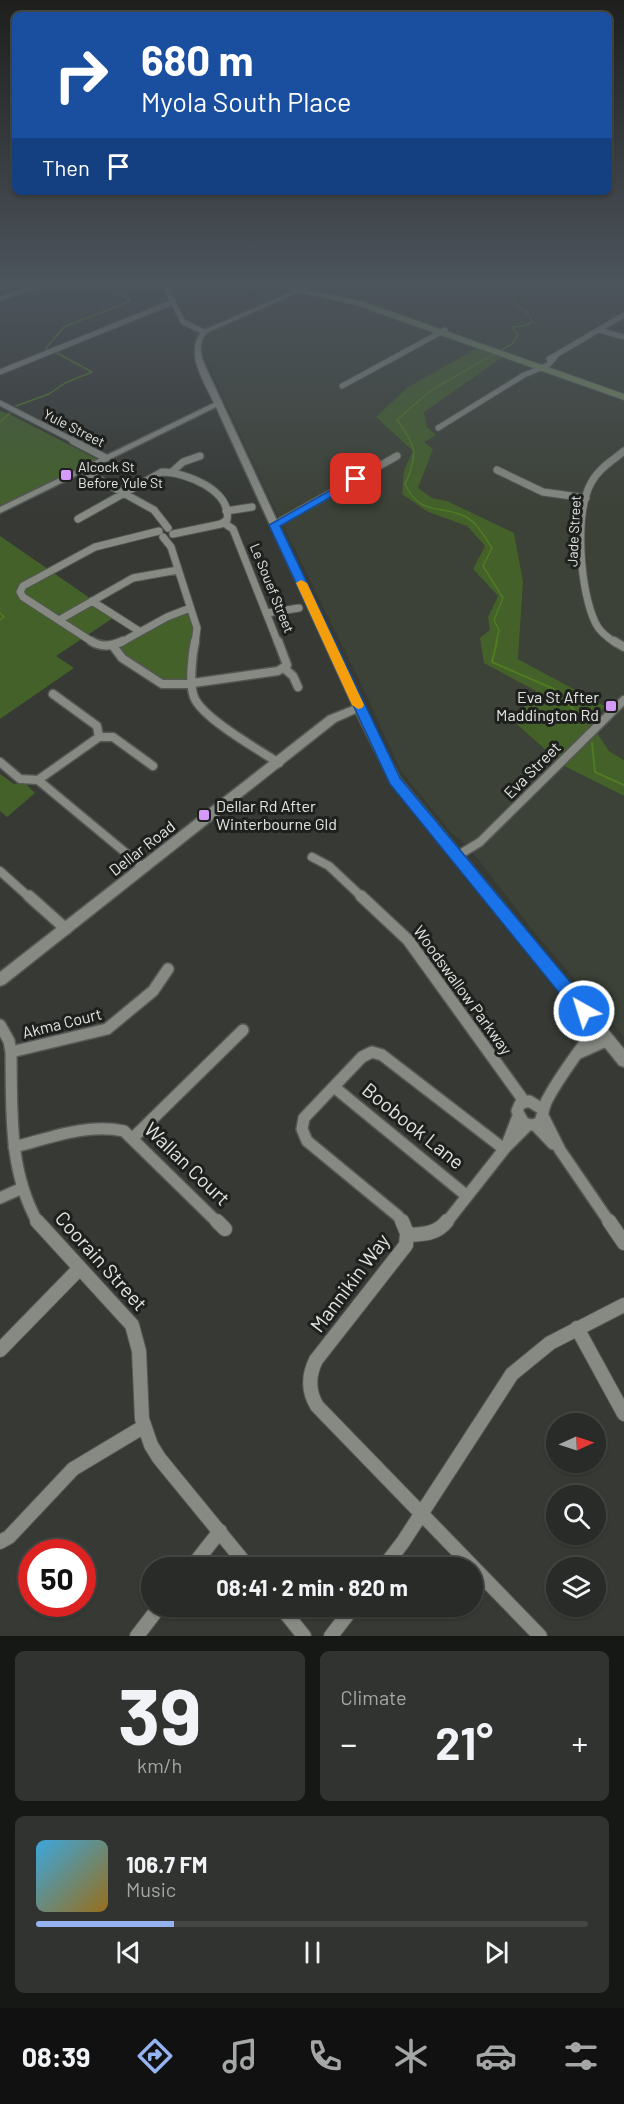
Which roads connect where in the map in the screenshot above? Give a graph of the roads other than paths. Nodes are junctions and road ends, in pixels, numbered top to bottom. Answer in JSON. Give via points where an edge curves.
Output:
{"nodes":[{"id":1,"x":26,"y":361,"type":"edge"},
{"id":2,"x":201,"y":361,"type":"edge"},
{"id":3,"x":387,"y":361,"type":"edge"},
{"id":4,"x":539,"y":361,"type":"edge"},
{"id":5,"x":540,"y":361,"type":"edge"},
{"id":6,"x":548,"y":361,"type":"edge"},
{"id":7,"x":545,"y":363,"type":"junction"},
{"id":8,"x":0,"y":372,"type":"edge"},
{"id":9,"x":342,"y":386,"type":"dead end"},
{"id":10,"x":624,"y":392,"type":"edge"},
{"id":11,"x":624,"y":397,"type":"edge"},
{"id":12,"x":0,"y":403,"type":"edge"},
{"id":13,"x":219,"y":406,"type":"junction"},
{"id":14,"x":438,"y":428,"type":"dead end"},
{"id":15,"x":624,"y":452,"type":"edge"},
{"id":16,"x":200,"y":456,"type":"dead end"},
{"id":17,"x":396,"y":456,"type":"dead end"},
{"id":18,"x":106,"y":458,"type":"junction"},
{"id":19,"x":82,"y":470,"type":"junction"},
{"id":20,"x":497,"y":470,"type":"dead end"},
{"id":21,"x":173,"y":471,"type":"junction"},
{"id":22,"x":123,"y":493,"type":"junction"},
{"id":23,"x":586,"y":498,"type":"junction"},
{"id":24,"x":252,"y":507,"type":"dead end"},
{"id":25,"x":0,"y":510,"type":"edge"},
{"id":26,"x":226,"y":511,"type":"junction"},
{"id":27,"x":78,"y":519,"type":"dead end"},
{"id":28,"x":224,"y":523,"type":"junction"},
{"id":29,"x":274,"y":525,"type":"junction"},
{"id":30,"x":166,"y":533,"type":"junction"},
{"id":31,"x":178,"y":570,"type":"junction"},
{"id":32,"x":92,"y":601,"type":"junction"},
{"id":33,"x":190,"y":608,"type":"junction"},
{"id":34,"x":299,"y":608,"type":"dead end"},
{"id":35,"x":267,"y":613,"type":"junction"},
{"id":36,"x":59,"y":620,"type":"junction"},
{"id":37,"x":139,"y":631,"type":"junction"},
{"id":38,"x":112,"y":646,"type":"junction"},
{"id":39,"x":624,"y":647,"type":"edge"},
{"id":40,"x":285,"y":669,"type":"junction"},
{"id":41,"x":193,"y":684,"type":"junction"},
{"id":42,"x":298,"y":687,"type":"dead end"},
{"id":43,"x":53,"y":694,"type":"dead end"},
{"id":44,"x":624,"y":700,"type":"edge"},
{"id":45,"x":361,"y":711,"type":"junction"},
{"id":46,"x":99,"y":736,"type":"junction"},
{"id":47,"x":0,"y":762,"type":"edge"},
{"id":48,"x":279,"y":763,"type":"junction"},
{"id":49,"x":153,"y":766,"type":"dead end"},
{"id":50,"x":38,"y":780,"type":"junction"},
{"id":51,"x":457,"y":856,"type":"junction"},
{"id":52,"x":312,"y":857,"type":"dead end"},
{"id":53,"x":144,"y":868,"type":"junction"},
{"id":54,"x":0,"y":872,"type":"edge"},
{"id":55,"x":66,"y":929,"type":"junction"},
{"id":56,"x":168,"y":969,"type":"dead end"},
{"id":57,"x":0,"y":980,"type":"edge"},
{"id":58,"x":0,"y":1025,"type":"edge"},
{"id":59,"x":598,"y":1029,"type":"junction"},
{"id":60,"x":243,"y":1030,"type":"dead end"},
{"id":61,"x":608,"y":1040,"type":"junction"},
{"id":62,"x":11,"y":1052,"type":"junction"},
{"id":63,"x":579,"y":1053,"type":"junction"},
{"id":64,"x":624,"y":1060,"type":"edge"},
{"id":65,"x":334,"y":1087,"type":"junction"},
{"id":66,"x":530,"y":1113,"type":"junction"},
{"id":67,"x":133,"y":1138,"type":"junction"},
{"id":68,"x":14,"y":1147,"type":"junction"},
{"id":69,"x":505,"y":1148,"type":"junction"},
{"id":70,"x":20,"y":1189,"type":"junction"},
{"id":71,"x":467,"y":1197,"type":"junction"},
{"id":72,"x":0,"y":1198,"type":"edge"},
{"id":73,"x":225,"y":1229,"type":"dead end"},
{"id":74,"x":408,"y":1234,"type":"junction"},
{"id":75,"x":624,"y":1243,"type":"edge"},
{"id":76,"x":79,"y":1269,"type":"junction"},
{"id":77,"x":624,"y":1305,"type":"edge"},
{"id":78,"x":577,"y":1328,"type":"junction"},
{"id":79,"x":0,"y":1350,"type":"edge"},
{"id":80,"x":624,"y":1414,"type":"edge"},
{"id":81,"x":142,"y":1427,"type":"junction"},
{"id":82,"x":421,"y":1513,"type":"junction"},
{"id":83,"x":220,"y":1531,"type":"junction"},
{"id":84,"x":0,"y":1542,"type":"edge"},
{"id":85,"x":200,"y":1557,"type":"edge"},
{"id":86,"x":240,"y":1557,"type":"edge"},
{"id":87,"x":391,"y":1557,"type":"edge"},
{"id":88,"x":151,"y":1617,"type":"edge"},
{"id":89,"x":289,"y":1617,"type":"edge"},
{"id":90,"x":346,"y":1617,"type":"edge"},
{"id":91,"x":136,"y":1636,"type":"edge"},
{"id":92,"x":304,"y":1636,"type":"edge"},
{"id":93,"x":331,"y":1636,"type":"edge"},
{"id":94,"x":540,"y":1636,"type":"edge"}],
"edges":[{"from":1,"to":8,"type":"street"},
{"from":2,"to":13,"type":"main road"},
{"from":3,"to":9,"type":"street"},
{"from":4,"to":7,"type":"main road"},
{"from":5,"to":7,"type":"main road"},
{"from":6,"to":7,"type":"street"},
{"from":7,"to":10,"type":"main road"},
{"from":7,"to":11,"type":"main road"},
{"from":7,"to":14,"type":"street"},
{"from":12,"to":18,"type":"street","name":"Yule Street"},
{"from":13,"to":18,"type":"main road"},
{"from":13,"to":29,"type":"main road"},
{"from":15,"to":23,"type":"street","name":"Jade Street","via":[[596,475]]},
{"from":16,"to":21,"type":"street","via":[[183,462]]},
{"from":17,"to":29,"type":"street"},
{"from":18,"to":19,"type":"main road"},
{"from":19,"to":22,"type":"street"},
{"from":19,"to":25,"type":"main road"},
{"from":20,"to":23,"type":"street","via":[[543,492]]},
{"from":21,"to":22,"type":"street","via":[[162,472]]},
{"from":21,"to":26,"type":"street","via":[[216,492]]},
{"from":22,"to":27,"type":"street"},
{"from":22,"to":30,"type":"street","via":[[154,510]]},
{"from":23,"to":39,"type":"street","name":"Jade Street","via":[[582,564],[592,616],[604,635]]},
{"from":24,"to":26,"type":"street"},
{"from":26,"to":28,"type":"street","via":[[228,518]]},
{"from":28,"to":30,"type":"street"},
{"from":28,"to":35,"type":"street","name":"Le Souef Street","via":[[233,530]]},
{"from":29,"to":45,"type":"main road"},
{"from":30,"to":31,"type":"street"},
{"from":30,"to":36,"type":"street","via":[[95,547],[23,586],[23,597]]},
{"from":31,"to":32,"type":"street","via":[[133,578]]},
{"from":31,"to":33,"type":"street"},
{"from":32,"to":36,"type":"street"},
{"from":32,"to":37,"type":"street"},
{"from":33,"to":37,"type":"street","via":[[165,615]]},
{"from":33,"to":41,"type":"street","via":[[197,632]]},
{"from":34,"to":35,"type":"street"},
{"from":35,"to":40,"type":"street","name":"Le Souef Street","via":[[287,661]]},
{"from":36,"to":38,"type":"street","via":[[99,646]]},
{"from":37,"to":38,"type":"street"},
{"from":38,"to":41,"type":"street","via":[[122,658],[162,684]]},
{"from":40,"to":41,"type":"street"},
{"from":40,"to":42,"type":"street","name":"Le Souef Street"},
{"from":41,"to":48,"type":"street","via":[[194,697],[206,714]]},
{"from":43,"to":46,"type":"street","via":[[97,726]]},
{"from":44,"to":51,"type":"street","name":"Eva Street","via":[[480,843]]},
{"from":45,"to":48,"type":"main road","name":"Dellar Road","via":[[332,719]]},
{"from":45,"to":51,"type":"main road","via":[[395,780]]},
{"from":46,"to":49,"type":"street","via":[[113,737]]},
{"from":46,"to":50,"type":"street"},
{"from":47,"to":50,"type":"street","via":[[20,779]]},
{"from":48,"to":53,"type":"main road","name":"Dellar Road"},
{"from":50,"to":53,"type":"street"},
{"from":51,"to":59,"type":"main road"},
{"from":52,"to":66,"type":"street","name":"Woodswallow Parkway","via":[[329,866],[408,940]]},
{"from":53,"to":55,"type":"main road","name":"Dellar Road"},
{"from":54,"to":55,"type":"street"},
{"from":55,"to":57,"type":"main road","name":"Dellar Road"},
{"from":56,"to":62,"type":"street","name":"Akma Court","via":[[153,991],[107,1029]]},
{"from":58,"to":62,"type":"street","name":"Coorain Street"},
{"from":59,"to":61,"type":"main road"},
{"from":59,"to":63,"type":"street","via":[[585,1040]]},
{"from":60,"to":67,"type":"street"},
{"from":61,"to":63,"type":"street"},
{"from":61,"to":64,"type":"main road"},
{"from":62,"to":68,"type":"street","name":"Coorain Street"},
{"from":63,"to":66,"type":"street"},
{"from":65,"to":69,"type":"street","name":"Mannikin Way","via":[[362,1057],[372,1052],[382,1055]]},
{"from":65,"to":71,"type":"street","name":"Boobook Lane"},
{"from":65,"to":74,"type":"street","name":"Mannikin Way","via":[[304,1118],[302,1130],[307,1141],[398,1216]]},
{"from":66,"to":69,"type":"street"},
{"from":66,"to":75,"type":"street","name":"Woodswallow Parkway"},
{"from":67,"to":68,"type":"street","name":"Wallan Court","via":[[114,1127]]},
{"from":67,"to":73,"type":"street","name":"Wallan Court"},
{"from":68,"to":70,"type":"street","name":"Coorain Street"},
{"from":69,"to":71,"type":"street"},
{"from":70,"to":72,"type":"street"},
{"from":70,"to":76,"type":"street","name":"Coorain Street","via":[[41,1228]]},
{"from":71,"to":74,"type":"street","via":[[441,1229]]},
{"from":74,"to":82,"type":"street","name":"Mannikin Way","via":[[401,1252],[316,1360],[309,1386],[317,1406]]},
{"from":76,"to":79,"type":"street"},
{"from":76,"to":81,"type":"street","name":"Coorain Street","via":[[127,1318],[138,1338]]},
{"from":77,"to":78,"type":"street"},
{"from":78,"to":80,"type":"street"},
{"from":78,"to":82,"type":"street","via":[[543,1346],[512,1374]]},
{"from":81,"to":83,"type":"street","name":"Coorain Street","via":[[159,1458]]},
{"from":81,"to":84,"type":"street","via":[[73,1469]]},
{"from":82,"to":87,"type":"street"},
{"from":82,"to":94,"type":"street","name":"Mannikin Way"},
{"from":83,"to":85,"type":"street"},
{"from":83,"to":86,"type":"street","name":"Coorain Street"},
{"from":88,"to":91,"type":"street"},
{"from":89,"to":92,"type":"street"},
{"from":90,"to":93,"type":"street"}]}
